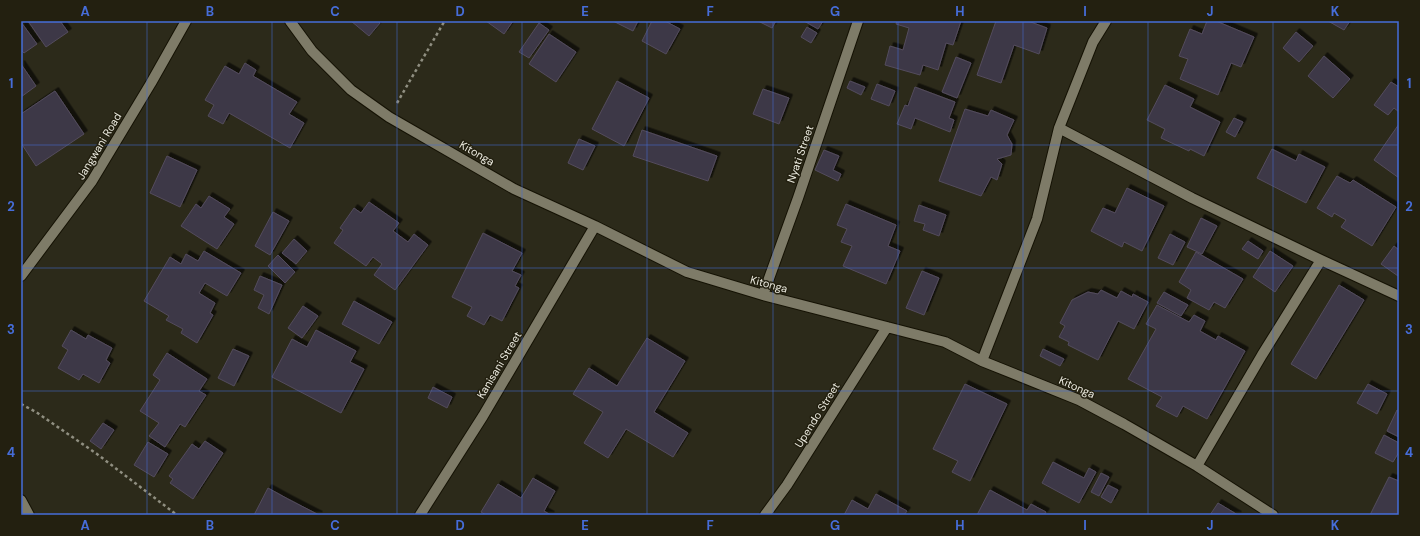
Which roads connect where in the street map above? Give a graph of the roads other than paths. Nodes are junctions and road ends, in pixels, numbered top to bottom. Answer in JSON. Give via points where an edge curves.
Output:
{"nodes":[{"id":1,"x":186,"y":21,"type":"edge"},
{"id":2,"x":290,"y":21,"type":"edge"},
{"id":3,"x":858,"y":21,"type":"edge"},
{"id":4,"x":1106,"y":21,"type":"edge"},
{"id":5,"x":1059,"y":128,"type":"junction"},
{"id":6,"x":595,"y":226,"type":"junction"},
{"id":7,"x":1321,"y":260,"type":"junction"},
{"id":8,"x":21,"y":276,"type":"edge"},
{"id":9,"x":763,"y":295,"type":"junction"},
{"id":10,"x":1399,"y":296,"type":"edge"},
{"id":11,"x":887,"y":327,"type":"junction"},
{"id":12,"x":982,"y":361,"type":"junction"},
{"id":13,"x":1197,"y":466,"type":"junction"},
{"id":14,"x":21,"y":500,"type":"edge"},
{"id":15,"x":29,"y":515,"type":"edge"},
{"id":16,"x":420,"y":515,"type":"edge"},
{"id":17,"x":765,"y":515,"type":"edge"},
{"id":18,"x":1273,"y":515,"type":"edge"}],
"edges":[{"from":1,"to":8,"type":"street","name":"Jangwani Road","via":[[92,182]]},
{"from":2,"to":6,"type":"street","name":"Kitonga","via":[[312,50],[351,90],[389,117],[514,188]]},
{"from":3,"to":9,"type":"street","name":"Nyati Street"},
{"from":4,"to":5,"type":"street","via":[[1093,42]]},
{"from":5,"to":7,"type":"street","via":[[1192,198]]},
{"from":5,"to":12,"type":"street","via":[[1037,219]]},
{"from":6,"to":9,"type":"street","name":"Kitonga","via":[[687,272]]},
{"from":6,"to":16,"type":"street","name":"Kanisani Street","via":[[483,416]]},
{"from":7,"to":10,"type":"street"},
{"from":7,"to":13,"type":"street"},
{"from":9,"to":11,"type":"street","name":"Kitonga"},
{"from":11,"to":12,"type":"street","name":"Kitonga","via":[[945,342]]},
{"from":11,"to":17,"type":"street","name":"Upendo Street","via":[[787,485]]},
{"from":12,"to":13,"type":"street","name":"Kitonga","via":[[1079,400]]},
{"from":13,"to":18,"type":"street","name":"Kitonga"},
{"from":14,"to":15,"type":"street"}]}
